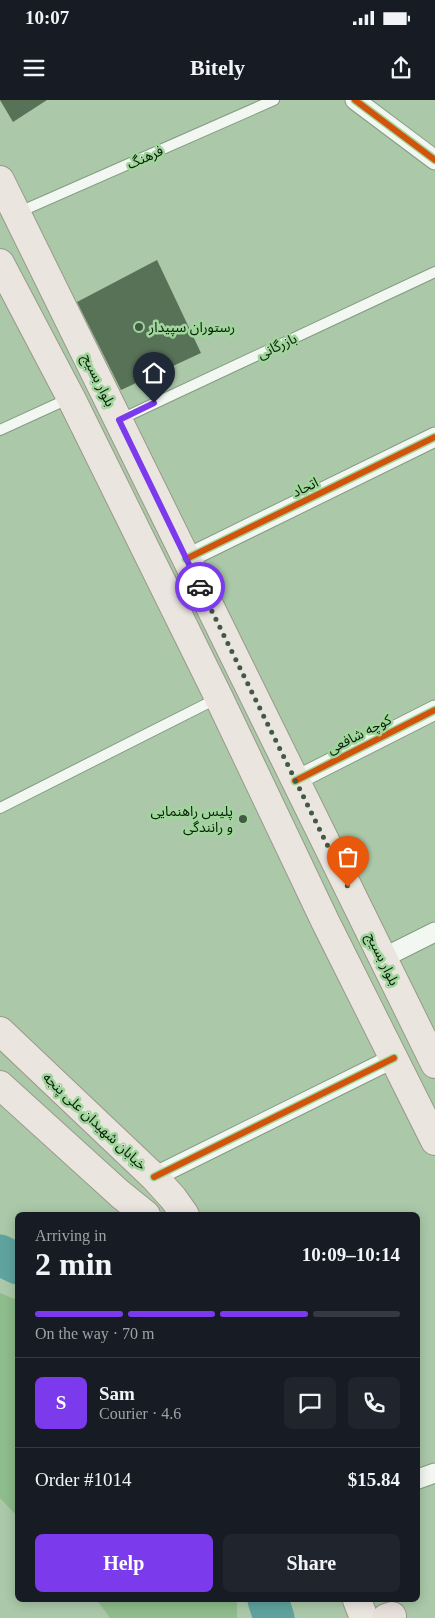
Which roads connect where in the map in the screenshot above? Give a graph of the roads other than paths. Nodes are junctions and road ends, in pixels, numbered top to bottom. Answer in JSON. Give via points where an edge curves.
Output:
{"nodes":[{"id":1,"x":274,"y":100,"type":"edge"},
{"id":2,"x":355,"y":100,"type":"edge"},
{"id":3,"x":435,"y":160,"type":"edge"},
{"id":4,"x":0,"y":180,"type":"edge"},
{"id":5,"x":16,"y":213,"type":"junction"},
{"id":6,"x":0,"y":263,"type":"edge"},
{"id":7,"x":435,"y":272,"type":"edge"},
{"id":8,"x":71,"y":398,"type":"junction"},
{"id":9,"x":119,"y":420,"type":"junction"},
{"id":10,"x":0,"y":430,"type":"edge"},
{"id":11,"x":435,"y":437,"type":"edge"},
{"id":12,"x":186,"y":559,"type":"junction"},
{"id":13,"x":219,"y":698,"type":"junction"},
{"id":14,"x":435,"y":710,"type":"edge"},
{"id":15,"x":295,"y":781,"type":"junction"},
{"id":16,"x":0,"y":808,"type":"edge"},
{"id":17,"x":435,"y":932,"type":"edge"},
{"id":18,"x":382,"y":958,"type":"junction"},
{"id":19,"x":0,"y":1031,"type":"edge"},
{"id":20,"x":394,"y":1058,"type":"junction"},
{"id":21,"x":435,"y":1064,"type":"edge"},
{"id":22,"x":0,"y":1085,"type":"edge"},
{"id":23,"x":435,"y":1141,"type":"edge"},
{"id":24,"x":154,"y":1177,"type":"junction"},
{"id":25,"x":120,"y":1194,"type":"junction"},
{"id":26,"x":142,"y":1212,"type":"edge"},
{"id":27,"x":183,"y":1212,"type":"edge"},
{"id":28,"x":435,"y":1473,"type":"edge"},
{"id":29,"x":420,"y":1478,"type":"edge"},
{"id":30,"x":358,"y":1602,"type":"edge"},
{"id":31,"x":364,"y":1618,"type":"edge"}],
"edges":[{"from":1,"to":5,"type":"lane","name":"فرهنگ"},
{"from":2,"to":3,"type":"street"},
{"from":4,"to":5,"type":"main road","name":"بلوار بسیج"},
{"from":5,"to":9,"type":"main road","name":"بلوار بسیج"},
{"from":6,"to":8,"type":"main road"},
{"from":7,"to":9,"type":"lane","name":"بازرگانی"},
{"from":8,"to":10,"type":"lane"},
{"from":8,"to":13,"type":"main road"},
{"from":9,"to":12,"type":"main road","name":"بلوار بسیج"},
{"from":11,"to":12,"type":"street","name":"اتحاد"},
{"from":12,"to":15,"type":"main road","name":"بلوار بسیج"},
{"from":13,"to":16,"type":"lane"},
{"from":13,"to":20,"type":"main road"},
{"from":14,"to":15,"type":"street","name":"کوچه شافعی"},
{"from":15,"to":18,"type":"main road","name":"بلوار بسیج"},
{"from":17,"to":18,"type":"street"},
{"from":18,"to":21,"type":"main road","name":"بلوار بسیج"},
{"from":19,"to":24,"type":"main road","name":"خیابان شهیدان علی پنجه"},
{"from":20,"to":23,"type":"main road"},
{"from":20,"to":24,"type":"street"},
{"from":22,"to":25,"type":"main road"},
{"from":24,"to":25,"type":"main road"},
{"from":24,"to":27,"type":"main road","name":"خیابان شهیدان علی پنجه"},
{"from":25,"to":26,"type":"main road"},
{"from":28,"to":29,"type":"street"},
{"from":30,"to":31,"type":"main road"}]}
